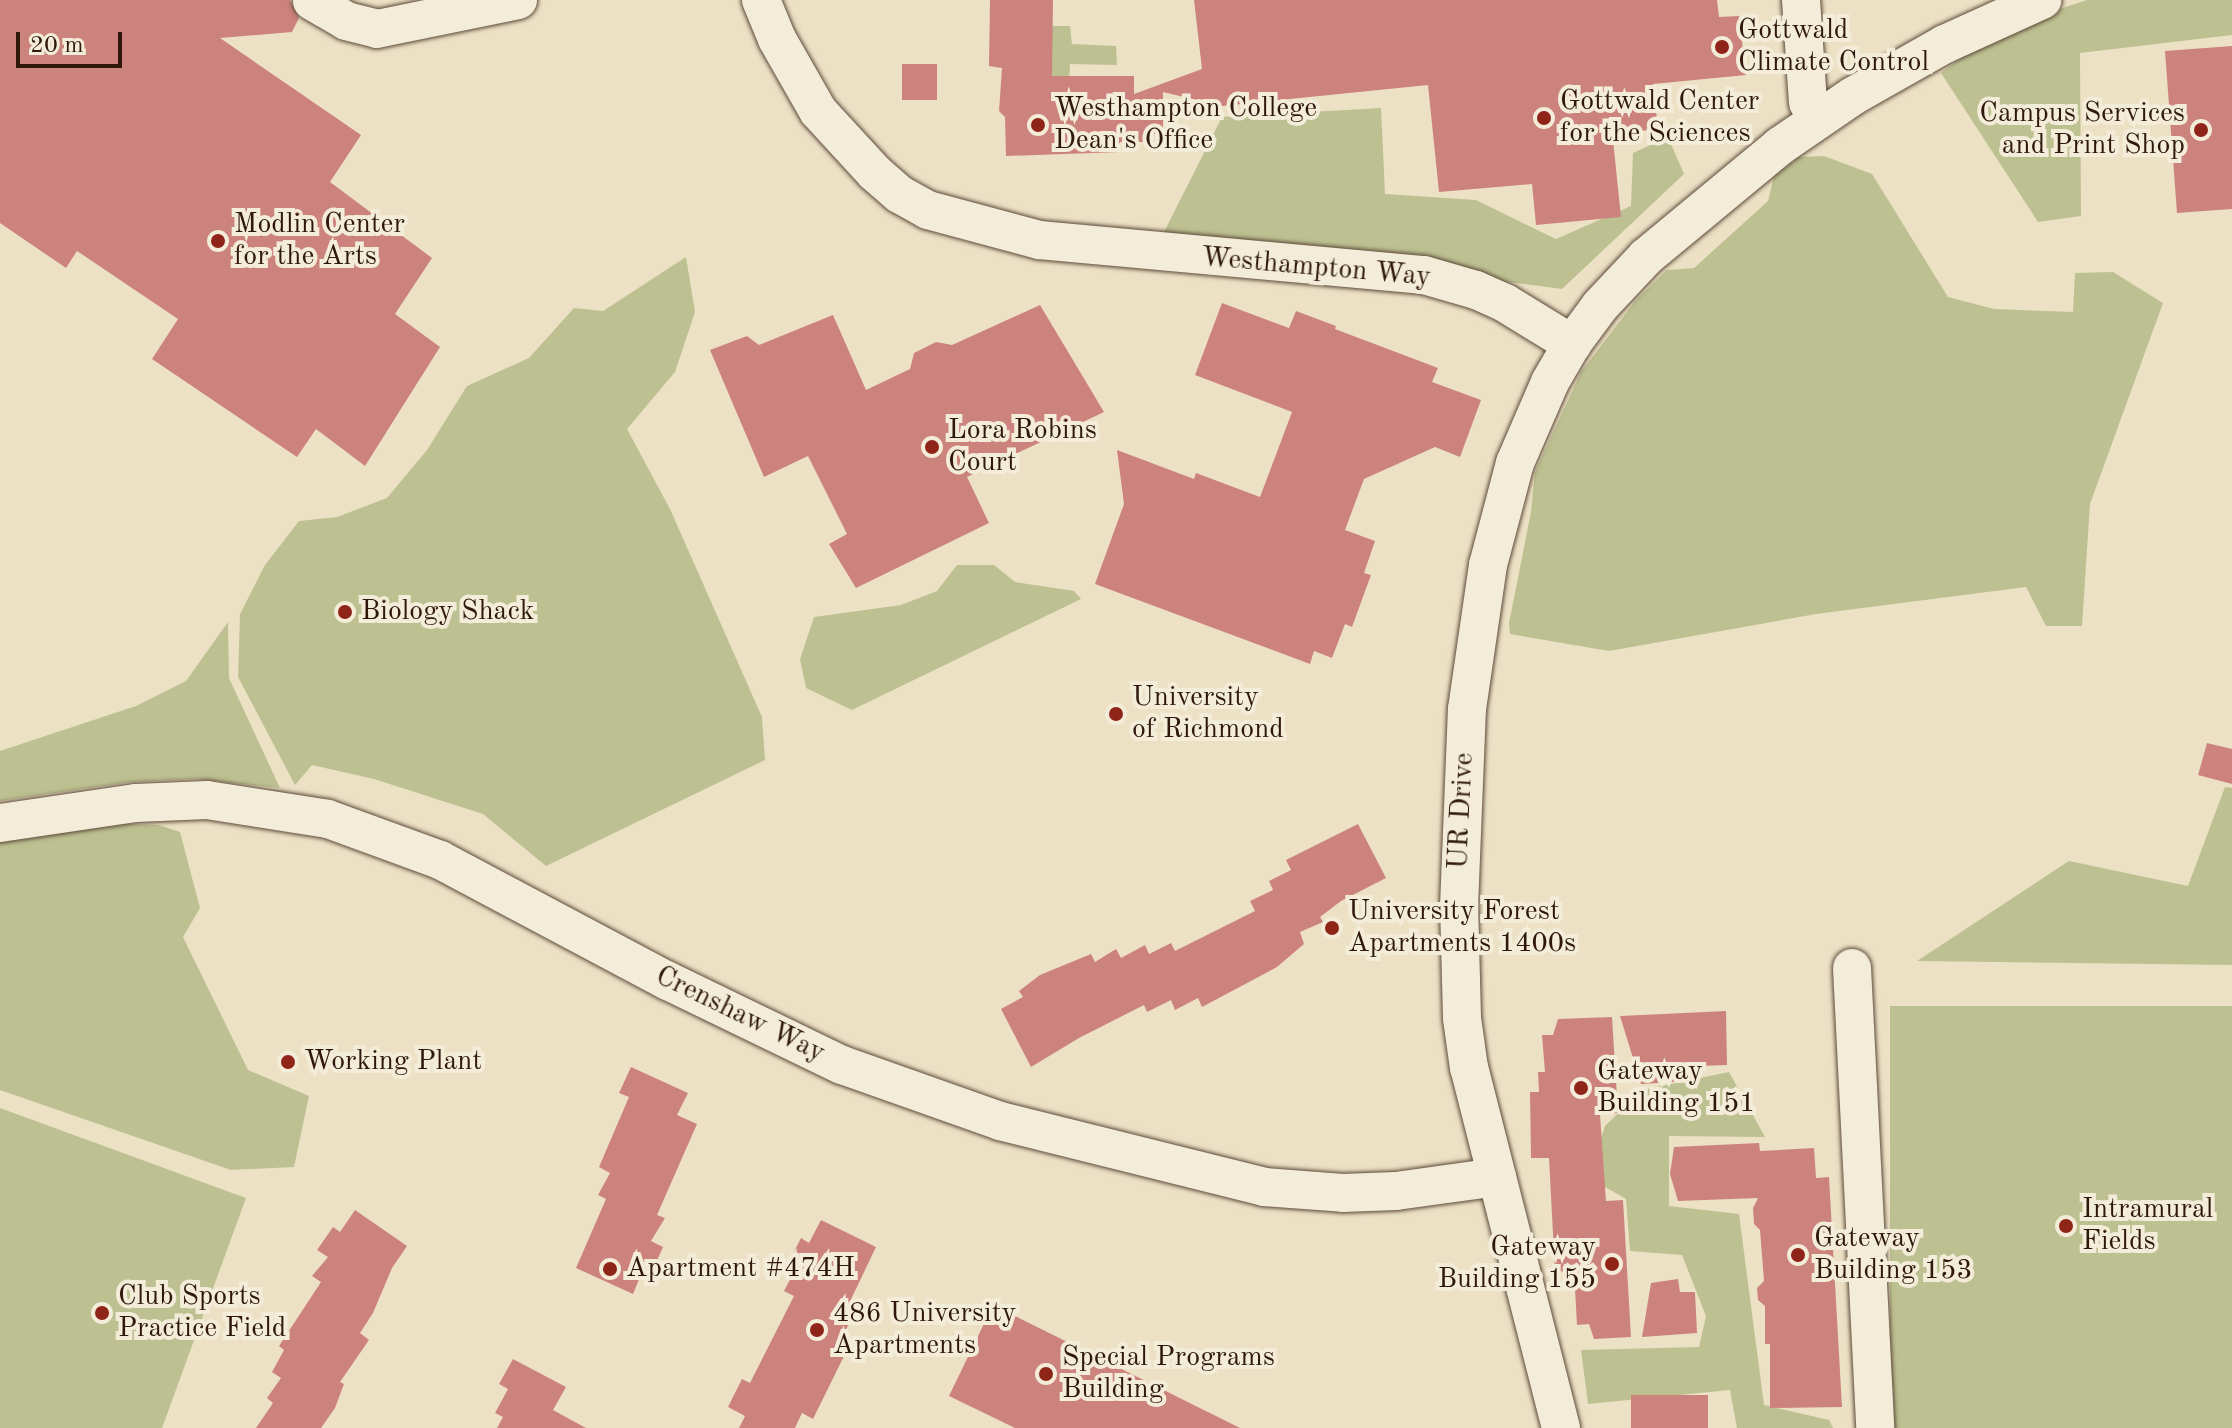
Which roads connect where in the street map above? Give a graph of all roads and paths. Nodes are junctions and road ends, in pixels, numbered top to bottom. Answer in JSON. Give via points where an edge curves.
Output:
{"nodes":[{"id":1,"x":518,"y":0,"type":"edge"},
{"id":2,"x":761,"y":0,"type":"edge"},
{"id":3,"x":1801,"y":0,"type":"edge"},
{"id":4,"x":2042,"y":0,"type":"edge"},
{"id":5,"x":312,"y":1,"type":"edge"},
{"id":6,"x":1808,"y":103,"type":"dead end"},
{"id":7,"x":1572,"y":344,"type":"junction"},
{"id":8,"x":0,"y":823,"type":"edge"},
{"id":9,"x":1852,"y":968,"type":"dead end"},
{"id":10,"x":1497,"y":1177,"type":"junction"},
{"id":11,"x":1561,"y":1428,"type":"edge"},
{"id":12,"x":1875,"y":1428,"type":"edge"}],
"edges":[{"from":1,"to":5,"type":"street","via":[[377,29],[346,21]]},
{"from":2,"to":7,"type":"street","name":"Westhampton Way","via":[[818,111],[875,173],[928,210],[1039,240],[1424,275],[1505,303]]},
{"from":3,"to":6,"type":"street"},
{"from":4,"to":7,"type":"street","via":[[1932,51],[1780,146],[1646,257]]},
{"from":7,"to":10,"type":"street","name":"UR Drive","via":[[1530,425],[1503,503],[1488,565],[1467,709],[1459,907],[1462,1018]]},
{"from":8,"to":10,"type":"street","name":"Crenshaw Way","via":[[136,803],[207,800],[328,819],[440,860],[668,981],[842,1065],[1000,1121],[1264,1187],[1356,1193]]},
{"from":9,"to":12,"type":"street"},
{"from":10,"to":11,"type":"street","name":"UR Drive"}]}
